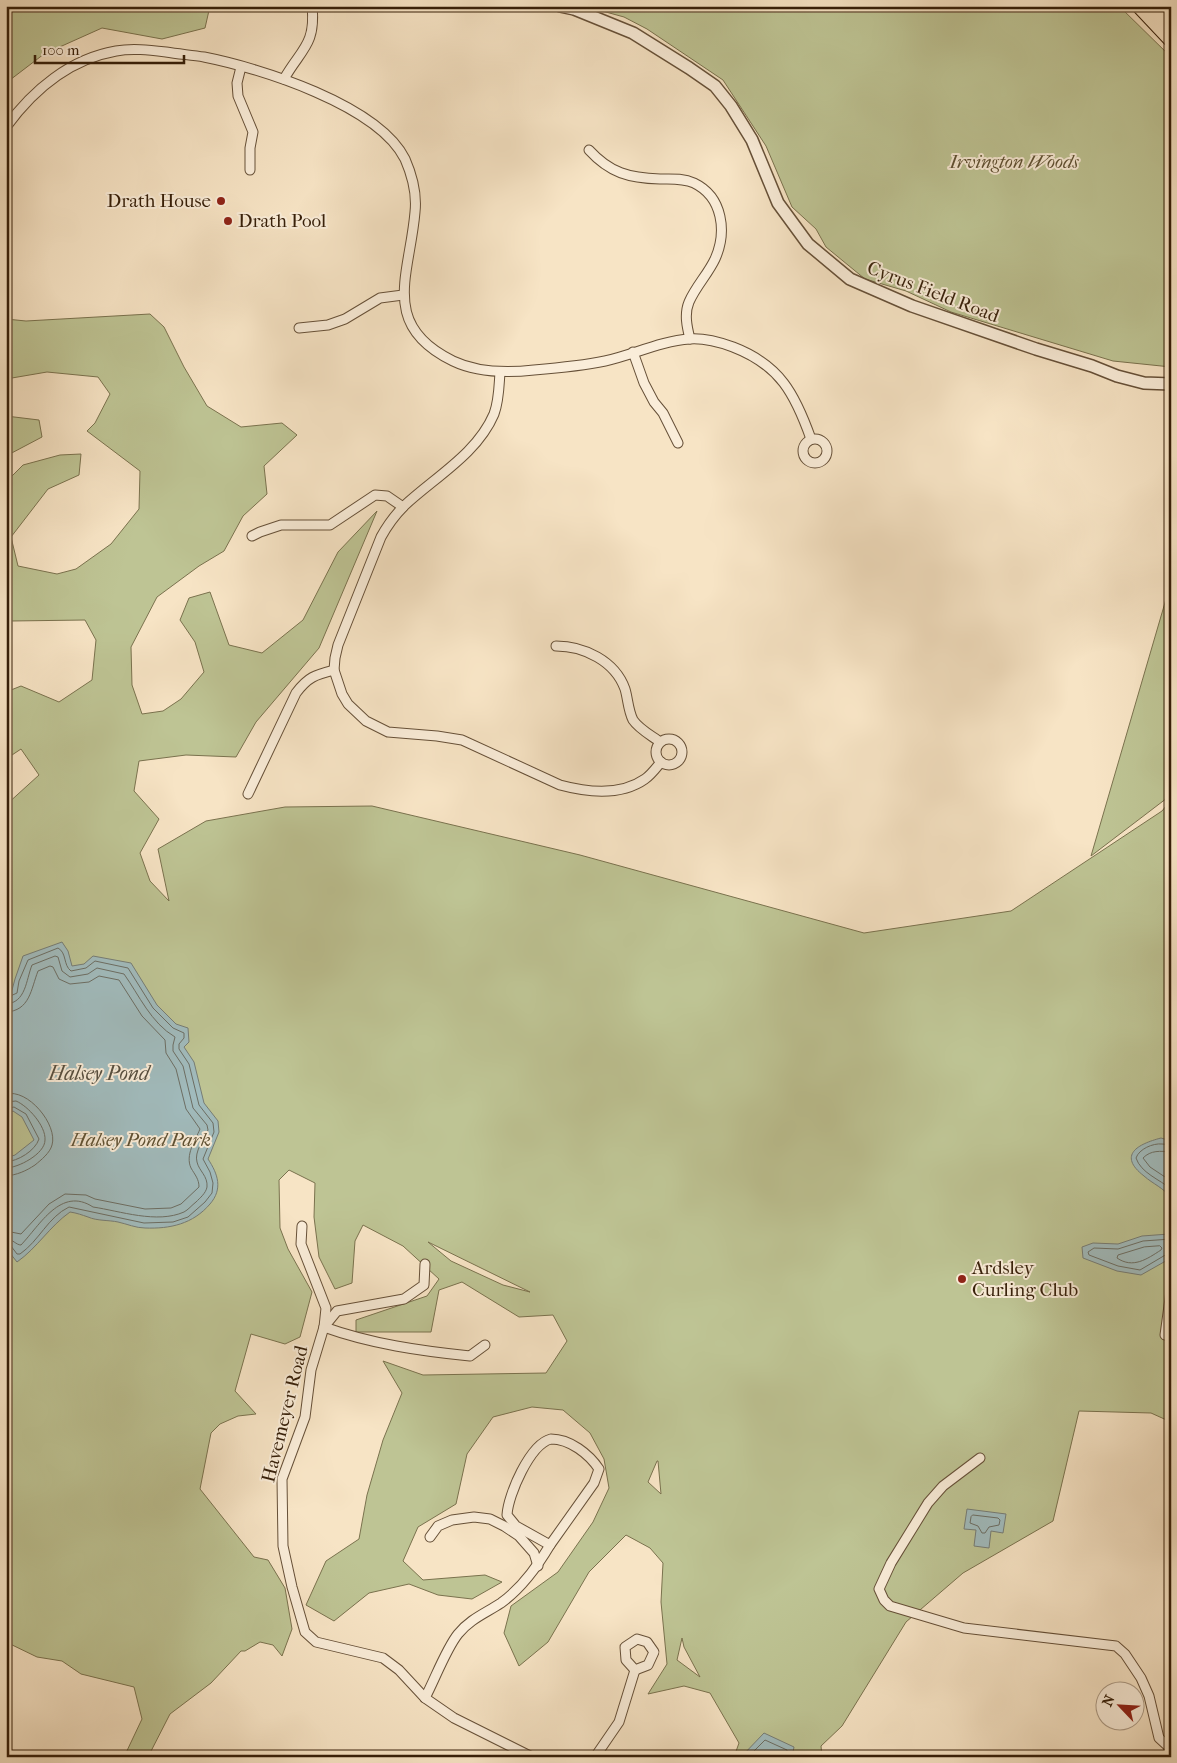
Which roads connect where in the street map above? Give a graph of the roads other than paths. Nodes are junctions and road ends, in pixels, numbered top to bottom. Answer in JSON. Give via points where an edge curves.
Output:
{"nodes":[{"id":1,"x":312,"y":6,"type":"edge"},
{"id":2,"x":560,"y":6,"type":"edge"},
{"id":3,"x":1139,"y":6,"type":"edge"},
{"id":4,"x":1155,"y":6,"type":"edge"},
{"id":5,"x":1171,"y":23,"type":"edge"},
{"id":6,"x":1171,"y":40,"type":"edge"},
{"id":7,"x":241,"y":67,"type":"junction"},
{"id":8,"x":284,"y":79,"type":"junction"},
{"id":9,"x":6,"y":127,"type":"edge"},
{"id":10,"x":588,"y":150,"type":"dead end"},
{"id":11,"x":250,"y":170,"type":"dead end"},
{"id":12,"x":403,"y":294,"type":"junction"},
{"id":13,"x":299,"y":328,"type":"dead end"},
{"id":14,"x":690,"y":339,"type":"junction"},
{"id":15,"x":633,"y":352,"type":"junction"},
{"id":16,"x":500,"y":372,"type":"junction"},
{"id":17,"x":1171,"y":384,"type":"edge"},
{"id":18,"x":811,"y":439,"type":"dead end"},
{"id":19,"x":678,"y":443,"type":"dead end"},
{"id":20,"x":402,"y":508,"type":"junction"},
{"id":21,"x":252,"y":536,"type":"dead end"},
{"id":22,"x":556,"y":646,"type":"dead end"},
{"id":23,"x":334,"y":670,"type":"junction"},
{"id":24,"x":660,"y":742,"type":"junction"},
{"id":25,"x":661,"y":762,"type":"junction"},
{"id":26,"x":248,"y":794,"type":"dead end"},
{"id":27,"x":302,"y":1226,"type":"dead end"},
{"id":28,"x":425,"y":1264,"type":"dead end"},
{"id":29,"x":1171,"y":1291,"type":"edge"},
{"id":30,"x":324,"y":1327,"type":"junction"},
{"id":31,"x":1165,"y":1335,"type":"dead end"},
{"id":32,"x":485,"y":1345,"type":"dead end"},
{"id":33,"x":980,"y":1458,"type":"dead end"},
{"id":34,"x":430,"y":1537,"type":"dead end"},
{"id":35,"x":550,"y":1545,"type":"junction"},
{"id":36,"x":538,"y":1566,"type":"junction"},
{"id":37,"x":635,"y":1670,"type":"dead end"},
{"id":38,"x":425,"y":1698,"type":"junction"},
{"id":39,"x":1171,"y":1749,"type":"edge"},
{"id":40,"x":532,"y":1757,"type":"edge"},
{"id":41,"x":595,"y":1757,"type":"edge"}],
"edges":[{"from":1,"to":8,"type":"street","via":[[312,29],[307,45]]},
{"from":2,"to":17,"type":"street","name":"Cyrus Field Road","via":[[632,32],[716,86],[752,140],[778,203],[808,244],[850,280],[912,306],[1117,376],[1144,383]]},
{"from":3,"to":6,"type":"highway"},
{"from":4,"to":5,"type":"highway"},
{"from":7,"to":8,"type":"street"},
{"from":7,"to":9,"type":"street","via":[[201,56],[150,50],[115,51],[88,59],[55,77],[28,100]]},
{"from":7,"to":11,"type":"street","via":[[238,96],[253,132]]},
{"from":8,"to":12,"type":"street","via":[[350,108],[399,148],[413,180],[415,200]]},
{"from":10,"to":14,"type":"street","via":[[600,163],[629,176],[691,182],[708,193],[717,206],[721,239],[715,259],[689,302],[686,321]]},
{"from":12,"to":13,"type":"street","via":[[380,298],[328,325]]},
{"from":12,"to":16,"type":"street","via":[[405,308],[425,343],[464,366]]},
{"from":14,"to":15,"type":"street"},
{"from":14,"to":18,"type":"street","via":[[719,342],[768,366],[793,394]]},
{"from":15,"to":16,"type":"street","via":[[577,366]]},
{"from":15,"to":19,"type":"street","via":[[644,383]]},
{"from":16,"to":20,"type":"street","via":[[494,412],[483,435]]},
{"from":20,"to":21,"type":"street","via":[[388,496],[375,495],[330,525],[281,525]]},
{"from":20,"to":23,"type":"street","via":[[389,523],[375,551],[338,645]]},
{"from":22,"to":24,"type":"street","via":[[586,651],[612,670],[625,689],[633,720]]},
{"from":23,"to":25,"type":"street","via":[[348,704],[360,717],[378,728],[388,732],[462,740],[560,785],[575,789],[618,790],[645,779]]},
{"from":23,"to":26,"type":"street","via":[[311,677],[296,693]]},
{"from":24,"to":25,"type":"street","via":[[656,751]]},
{"from":24,"to":25,"type":"street","via":[[673,739],[683,750],[676,764]]},
{"from":27,"to":30,"type":"street","via":[[301,1244],[326,1308]]},
{"from":28,"to":30,"type":"street","via":[[424,1285],[404,1299],[338,1311]]},
{"from":29,"to":31,"type":"street"},
{"from":30,"to":32,"type":"street","via":[[361,1338],[470,1356]]},
{"from":30,"to":38,"type":"street","name":"Havemeyer Road","via":[[311,1370],[304,1417],[282,1479],[283,1546],[292,1587],[305,1632],[316,1642],[382,1658],[399,1670]]},
{"from":33,"to":39,"type":"street","via":[[943,1486],[928,1503],[881,1582],[879,1589],[884,1600],[902,1611],[964,1628],[1116,1646],[1141,1678],[1159,1738]]},
{"from":34,"to":36,"type":"street","via":[[438,1526],[452,1520],[474,1517],[490,1520],[519,1536],[534,1552]]},
{"from":35,"to":35,"type":"street","via":[[594,1484],[599,1469],[588,1456],[558,1439],[541,1444],[522,1471],[508,1504],[507,1515],[516,1526]]},
{"from":35,"to":36,"type":"street"},
{"from":36,"to":38,"type":"street","via":[[516,1591],[473,1619],[458,1634]]},
{"from":37,"to":41,"type":"street","via":[[619,1722]]},
{"from":38,"to":40,"type":"street","name":"Havemeyer Road","via":[[454,1718]]}]}
